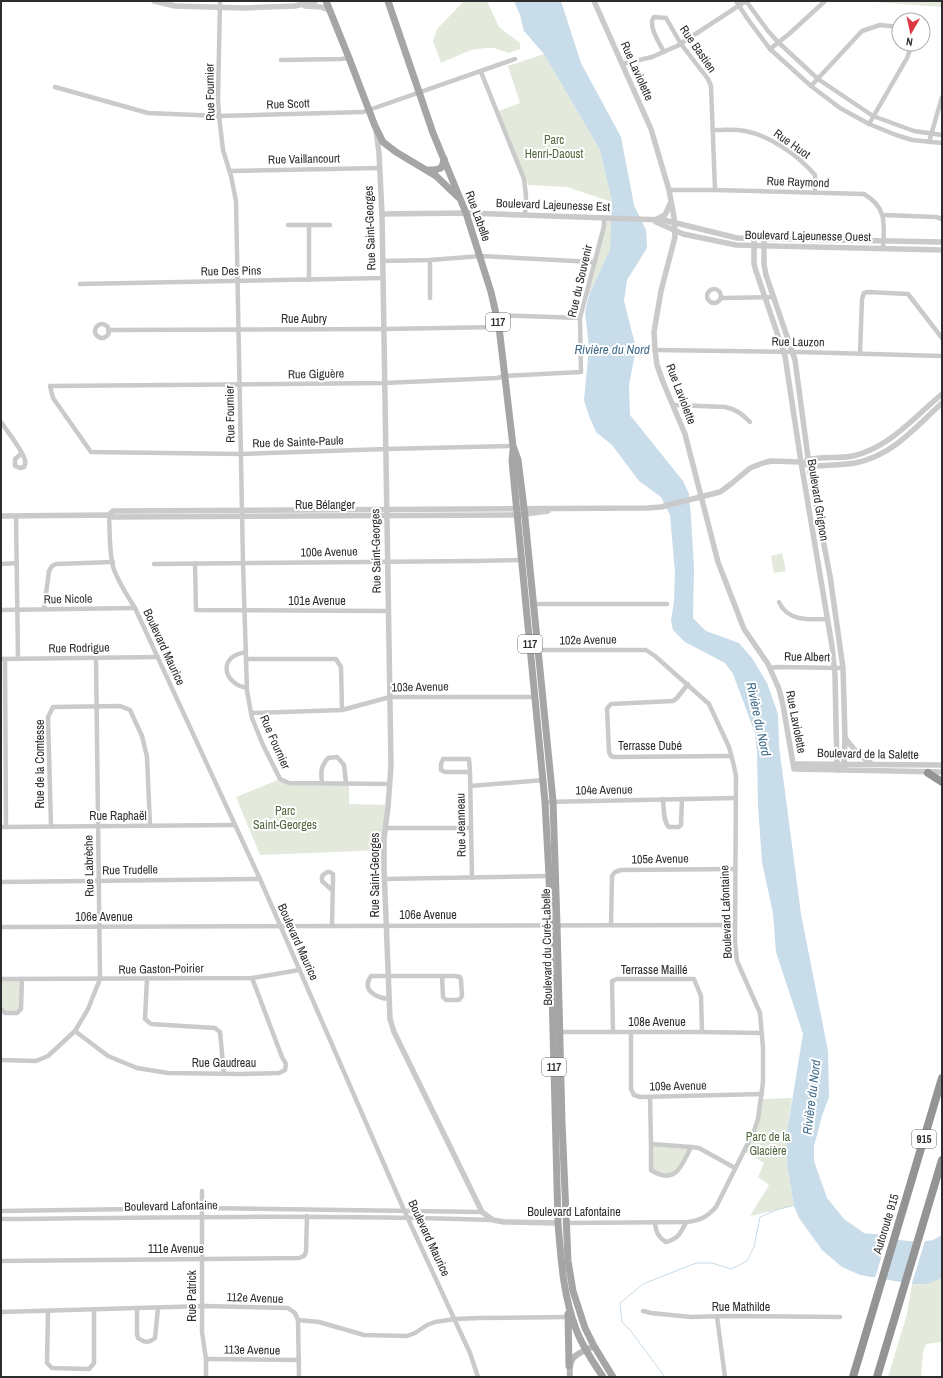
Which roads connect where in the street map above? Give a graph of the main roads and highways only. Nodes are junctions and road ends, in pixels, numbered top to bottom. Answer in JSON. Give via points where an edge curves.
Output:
{"nodes":[{"id":1,"x":326,"y":1,"type":"edge"},
{"id":2,"x":388,"y":1,"type":"edge"},
{"id":3,"x":444,"y":159,"type":"junction"},
{"id":4,"x":426,"y":170,"type":"junction"},
{"id":5,"x":462,"y":202,"type":"junction"},
{"id":6,"x":521,"y":512,"type":"joint"},
{"id":7,"x":928,"y":773,"type":"road end"},
{"id":8,"x":942,"y":782,"type":"edge"},
{"id":9,"x":942,"y":1078,"type":"edge"},
{"id":10,"x":942,"y":1160,"type":"edge"},
{"id":11,"x":562,"y":1223,"type":"junction"},
{"id":12,"x":567,"y":1298,"type":"junction"},
{"id":13,"x":594,"y":1346,"type":"junction"},
{"id":14,"x":586,"y":1350,"type":"junction"},
{"id":15,"x":569,"y":1366,"type":"junction"},
{"id":16,"x":570,"y":1377,"type":"edge"},
{"id":17,"x":603,"y":1377,"type":"edge"},
{"id":18,"x":613,"y":1377,"type":"edge"},
{"id":19,"x":853,"y":1377,"type":"edge"},
{"id":20,"x":877,"y":1377,"type":"edge"}],
"edges":[{"from":1,"to":4,"type":"main road","name":"Rue Saint-Georges","number":"117","via":[[383,142]]},
{"from":2,"to":3,"type":"main road","name":"Rue Labelle","number":"117"},
{"from":3,"to":4,"type":"main road","via":[[441,168]]},
{"from":3,"to":5,"type":"main road","name":"Rue Labelle","number":"117"},
{"from":4,"to":5,"type":"main road","name":"Rue Saint-Georges","number":"117","via":[[443,181]]},
{"from":5,"to":6,"type":"main road","name":"Rue Labelle","number":"117","via":[[481,256],[497,315],[513,446],[518,460]]},
{"from":6,"to":11,"type":"main road","name":"Boulevard du Curé-Labelle","number":"117","via":[[549,801]]},
{"from":7,"to":8,"type":"highway"},
{"from":9,"to":19,"type":"highway","name":"Autoroute 915","number":"915"},
{"from":10,"to":20,"type":"highway","number":"915"},
{"from":11,"to":12,"type":"main road","name":"Boulevard du Curé-Labelle","number":"117","via":[[561,1262]]},
{"from":11,"to":13,"type":"main road","name":"Boulevard du Curé-Labelle","number":"117","via":[[573,1291]]},
{"from":12,"to":14,"type":"main road","name":"Boulevard du Curé-Labelle","number":"117","via":[[576,1330]]},
{"from":12,"to":15,"type":"main road"},
{"from":13,"to":14,"type":"main road"},
{"from":13,"to":18,"type":"main road","name":"Boulevard du Curé-Labelle","number":"117"},
{"from":14,"to":15,"type":"main road","via":[[573,1358]]},
{"from":14,"to":17,"type":"main road","name":"Boulevard du Curé-Labelle","number":"117"},
{"from":15,"to":16,"type":"main road"}]}
